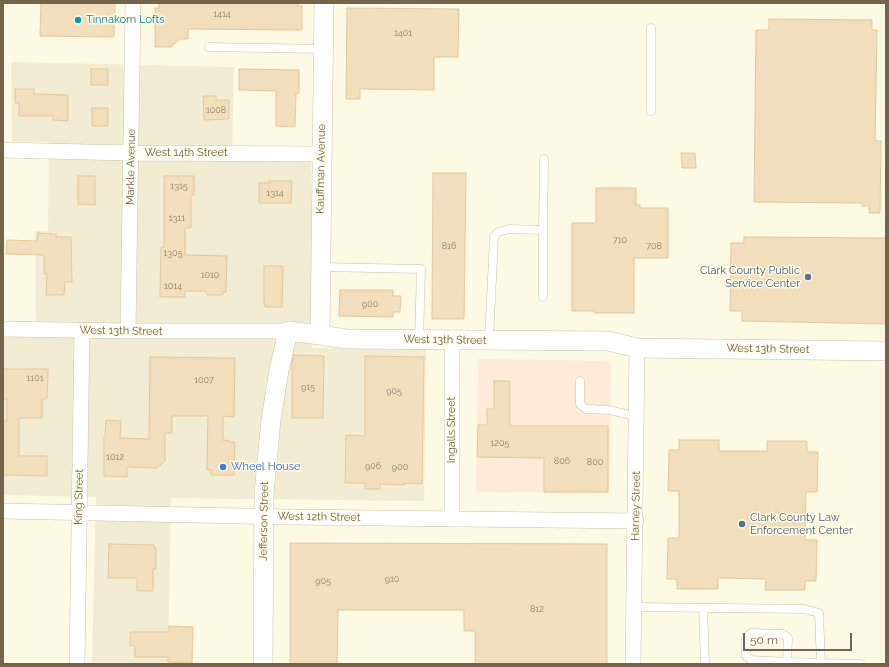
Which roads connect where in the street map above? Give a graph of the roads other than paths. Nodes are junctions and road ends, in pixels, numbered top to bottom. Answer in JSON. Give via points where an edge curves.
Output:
{"nodes":[{"id":1,"x":133,"y":3,"type":"edge"},
{"id":2,"x":324,"y":3,"type":"edge"},
{"id":3,"x":651,"y":28,"type":"dead end"},
{"id":4,"x":209,"y":46,"type":"dead end"},
{"id":5,"x":323,"y":49,"type":"junction"},
{"id":6,"x":651,"y":112,"type":"dead end"},
{"id":7,"x":3,"y":150,"type":"edge"},
{"id":8,"x":131,"y":153,"type":"junction"},
{"id":9,"x":321,"y":154,"type":"junction"},
{"id":10,"x":544,"y":159,"type":"dead end"},
{"id":11,"x":544,"y":230,"type":"junction"},
{"id":12,"x":320,"y":267,"type":"junction"},
{"id":13,"x":543,"y":297,"type":"dead end"},
{"id":14,"x":3,"y":329,"type":"edge"},
{"id":15,"x":82,"y":330,"type":"junction"},
{"id":16,"x":128,"y":331,"type":"junction"},
{"id":17,"x":288,"y":331,"type":"junction"},
{"id":18,"x":320,"y":335,"type":"junction"},
{"id":19,"x":419,"y":340,"type":"junction"},
{"id":20,"x":452,"y":340,"type":"junction"},
{"id":21,"x":489,"y":340,"type":"junction"},
{"id":22,"x":637,"y":348,"type":"junction"},
{"id":23,"x":886,"y":351,"type":"edge"},
{"id":24,"x":580,"y":381,"type":"dead end"},
{"id":25,"x":637,"y":417,"type":"junction"},
{"id":26,"x":3,"y":511,"type":"edge"},
{"id":27,"x":79,"y":512,"type":"junction"},
{"id":28,"x":264,"y":516,"type":"junction"},
{"id":29,"x":452,"y":519,"type":"junction"},
{"id":30,"x":636,"y":521,"type":"junction"},
{"id":31,"x":634,"y":607,"type":"junction"},
{"id":32,"x":704,"y":608,"type":"junction"},
{"id":33,"x":787,"y":662,"type":"junction"},
{"id":34,"x":77,"y":664,"type":"edge"},
{"id":35,"x":263,"y":664,"type":"edge"},
{"id":36,"x":633,"y":664,"type":"edge"},
{"id":37,"x":704,"y":664,"type":"edge"},
{"id":38,"x":821,"y":664,"type":"edge"},
{"id":39,"x":861,"y":664,"type":"edge"}],
"edges":[{"from":1,"to":8,"type":"street","name":"Markle Avenue"},
{"from":2,"to":5,"type":"street","name":"Kauffman Avenue"},
{"from":3,"to":6,"type":"lane"},
{"from":4,"to":5,"type":"lane"},
{"from":5,"to":9,"type":"street","name":"Kauffman Avenue"},
{"from":7,"to":8,"type":"street","name":"West 14th Street"},
{"from":8,"to":9,"type":"street","name":"West 14th Street"},
{"from":8,"to":16,"type":"street","name":"Markle Avenue"},
{"from":9,"to":12,"type":"street","name":"Kauffman Avenue"},
{"from":10,"to":11,"type":"lane"},
{"from":11,"to":13,"type":"lane"},
{"from":11,"to":21,"type":"lane","via":[[509,229],[498,232],[494,237]]},
{"from":12,"to":18,"type":"street","name":"Kauffman Avenue"},
{"from":12,"to":19,"type":"lane","via":[[421,270]]},
{"from":14,"to":15,"type":"street","name":"West 13th Street"},
{"from":15,"to":16,"type":"street","name":"West 13th Street"},
{"from":15,"to":27,"type":"street","name":"King Street"},
{"from":16,"to":17,"type":"street","name":"West 13th Street"},
{"from":17,"to":18,"type":"street","name":"West 13th Street"},
{"from":17,"to":28,"type":"street","name":"Jefferson Street","via":[[271,420]]},
{"from":18,"to":19,"type":"street","name":"West 13th Street","via":[[346,339]]},
{"from":19,"to":20,"type":"street","name":"West 13th Street"},
{"from":20,"to":21,"type":"street","name":"West 13th Street"},
{"from":20,"to":29,"type":"street","name":"Ingalls Street"},
{"from":21,"to":22,"type":"street","name":"West 13th Street","via":[[608,342]]},
{"from":22,"to":23,"type":"street","name":"West 13th Street"},
{"from":22,"to":25,"type":"street","name":"Harney Street"},
{"from":24,"to":25,"type":"lane","via":[[580,404],[586,409],[610,410]]},
{"from":25,"to":30,"type":"street","name":"Harney Street"},
{"from":26,"to":27,"type":"street","name":"West 12th Street"},
{"from":27,"to":28,"type":"street","name":"West 12th Street"},
{"from":27,"to":34,"type":"street","name":"King Street"},
{"from":28,"to":29,"type":"street","name":"West 12th Street"},
{"from":28,"to":35,"type":"street","name":"Jefferson Street"},
{"from":29,"to":30,"type":"street","name":"West 12th Street"},
{"from":30,"to":31,"type":"street","name":"Harney Street"},
{"from":31,"to":32,"type":"lane"},
{"from":31,"to":36,"type":"street","name":"Harney Street"},
{"from":32,"to":37,"type":"lane"},
{"from":32,"to":38,"type":"lane","via":[[804,609],[818,613]]},
{"from":33,"to":33,"type":"lane","via":[[751,660],[746,656],[746,637],[751,633],[783,634],[788,638]]},
{"from":33,"to":38,"type":"lane"},
{"from":38,"to":39,"type":"lane"}]}
